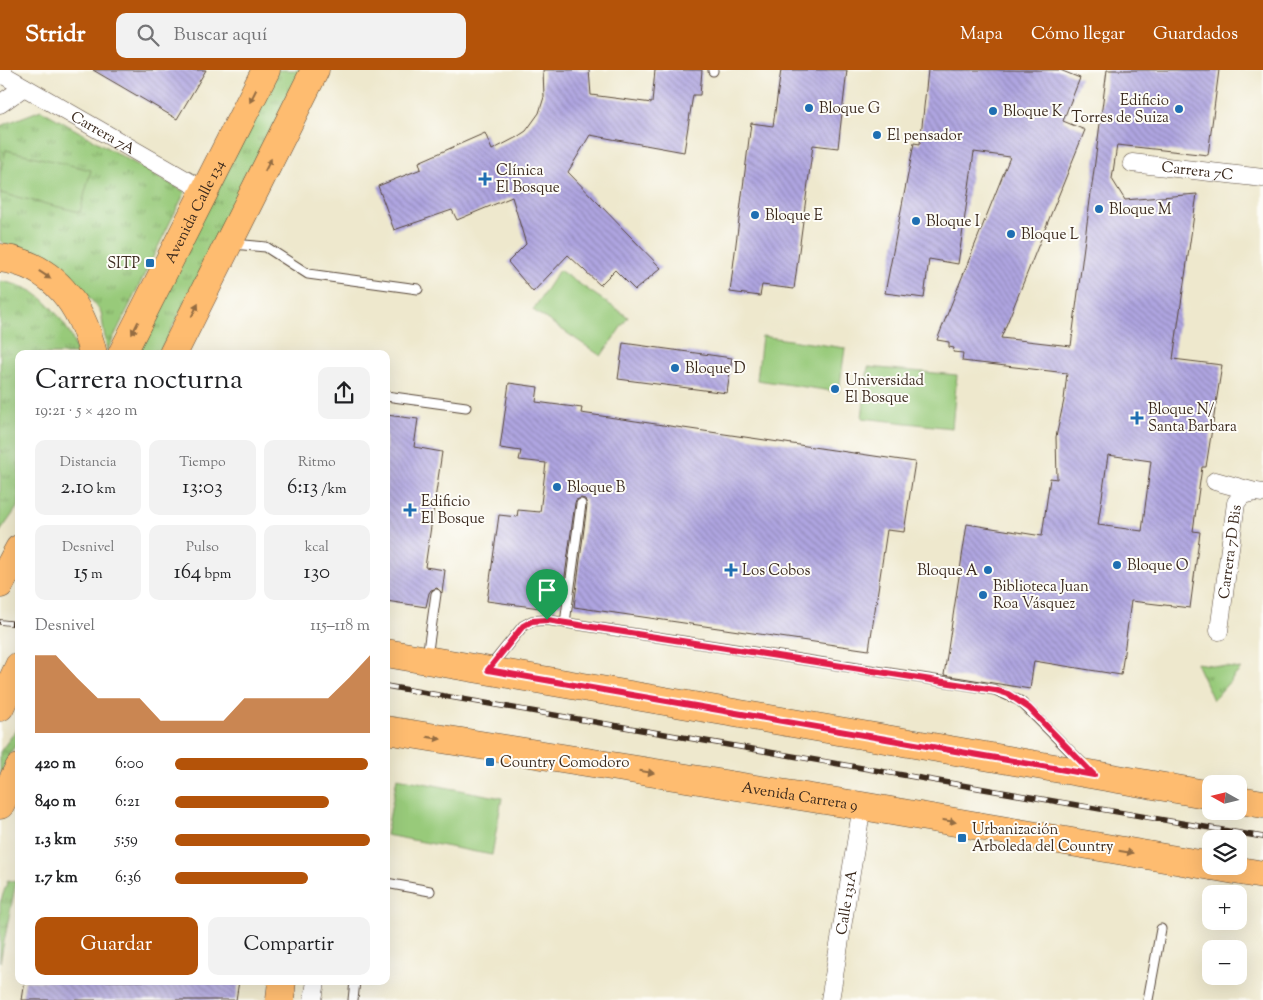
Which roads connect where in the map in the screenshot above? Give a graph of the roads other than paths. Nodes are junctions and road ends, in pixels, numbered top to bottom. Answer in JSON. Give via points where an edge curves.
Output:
{"nodes":[{"id":1,"x":266,"y":70,"type":"edge"},
{"id":2,"x":315,"y":70,"type":"edge"},
{"id":3,"x":0,"y":73,"type":"edge"},
{"id":4,"x":24,"y":87,"type":"junction"},
{"id":5,"x":0,"y":104,"type":"edge"},
{"id":6,"x":1132,"y":163,"type":"dead end"},
{"id":7,"x":1263,"y":178,"type":"edge"},
{"id":8,"x":205,"y":192,"type":"junction"},
{"id":9,"x":228,"y":244,"type":"junction"},
{"id":10,"x":5,"y":256,"type":"edge"},
{"id":11,"x":418,"y":289,"type":"dead end"},
{"id":12,"x":93,"y":350,"type":"edge"},
{"id":13,"x":124,"y":350,"type":"edge"},
{"id":14,"x":175,"y":350,"type":"edge"},
{"id":15,"x":390,"y":397,"type":"edge"},
{"id":16,"x":466,"y":407,"type":"dead end"},
{"id":17,"x":1215,"y":481,"type":"dead end"},
{"id":18,"x":1259,"y":493,"type":"edge"},
{"id":19,"x":581,"y":504,"type":"dead end"},
{"id":20,"x":15,"y":556,"type":"edge"},
{"id":21,"x":0,"y":584,"type":"edge"},
{"id":22,"x":0,"y":591,"type":"edge"},
{"id":23,"x":15,"y":593,"type":"edge"},
{"id":24,"x":436,"y":594,"type":"dead end"},
{"id":25,"x":565,"y":622,"type":"junction"},
{"id":26,"x":1219,"y":631,"type":"dead end"},
{"id":27,"x":390,"y":654,"type":"edge"},
{"id":28,"x":426,"y":660,"type":"junction"},
{"id":29,"x":0,"y":664,"type":"edge"},
{"id":30,"x":15,"y":666,"type":"edge"},
{"id":31,"x":488,"y":670,"type":"junction"},
{"id":32,"x":15,"y":675,"type":"edge"},
{"id":33,"x":0,"y":707,"type":"edge"},
{"id":34,"x":390,"y":731,"type":"edge"},
{"id":35,"x":1094,"y":775,"type":"junction"},
{"id":36,"x":15,"y":776,"type":"edge"},
{"id":37,"x":1202,"y":794,"type":"edge"},
{"id":38,"x":1248,"y":802,"type":"edge"},
{"id":39,"x":1263,"y":804,"type":"edge"},
{"id":40,"x":0,"y":805,"type":"edge"},
{"id":41,"x":862,"y":806,"type":"junction"},
{"id":42,"x":1202,"y":864,"type":"edge"},
{"id":43,"x":1247,"y":872,"type":"edge"},
{"id":44,"x":1263,"y":875,"type":"edge"},
{"id":45,"x":390,"y":884,"type":"edge"},
{"id":46,"x":430,"y":891,"type":"dead end"},
{"id":47,"x":1161,"y":929,"type":"dead end"},
{"id":48,"x":282,"y":985,"type":"edge"},
{"id":49,"x":315,"y":985,"type":"edge"},
{"id":50,"x":355,"y":985,"type":"edge"},
{"id":51,"x":280,"y":1000,"type":"edge"},
{"id":52,"x":313,"y":1000,"type":"edge"},
{"id":53,"x":353,"y":1000,"type":"edge"},
{"id":54,"x":830,"y":1000,"type":"edge"},
{"id":55,"x":1148,"y":1000,"type":"edge"}],
"edges":[{"from":1,"to":8,"type":"main road","name":"Avenida Calle 134","one_way":true},
{"from":9,"to":2,"type":"main road","one_way":true},
{"from":3,"to":4,"type":"street","name":"Carrera 7A"},
{"from":4,"to":5,"type":"street"},
{"from":4,"to":8,"type":"street","name":"Carrera 7A"},
{"from":6,"to":7,"type":"street","name":"Carrera 7C"},
{"from":8,"to":13,"type":"main road","name":"Avenida Calle 134","one_way":true},
{"from":9,"to":11,"type":"lane","via":[[266,247],[308,274]]},
{"from":14,"to":9,"type":"main road","one_way":true},
{"from":10,"to":12,"type":"main road","one_way":true,"via":[[57,283],[81,318]]},
{"from":15,"to":16,"type":"lane"},
{"from":17,"to":18,"type":"street"},
{"from":18,"to":26,"type":"street","name":"Carrera 7D Bis","via":[[1242,495],[1236,503]]},
{"from":19,"to":25,"type":"lane"},
{"from":20,"to":21,"type":"main road"},
{"from":22,"to":23,"type":"main road"},
{"from":24,"to":28,"type":"lane"},
{"from":25,"to":31,"type":"lane","via":[[540,620],[523,626]]},
{"from":25,"to":35,"type":"lane","via":[[995,690],[1008,694],[1029,708]]},
{"from":27,"to":28,"type":"main road"},
{"from":28,"to":31,"type":"main road"},
{"from":29,"to":30,"type":"main road"},
{"from":31,"to":35,"type":"main road"},
{"from":32,"to":33,"type":"main road"},
{"from":34,"to":41,"type":"main road","name":"Avenida Carrera 9","one_way":true},
{"from":35,"to":37,"type":"main road"},
{"from":36,"to":40,"type":"main road"},
{"from":38,"to":39,"type":"main road"},
{"from":41,"to":42,"type":"main road","name":"Avenida Carrera 9","one_way":true},
{"from":41,"to":54,"type":"street","name":"Calle 131A"},
{"from":43,"to":44,"type":"main road","name":"Avenida Carrera 9"},
{"from":45,"to":46,"type":"lane"},
{"from":47,"to":55,"type":"lane"},
{"from":48,"to":51,"type":"main road"},
{"from":49,"to":52,"type":"street"},
{"from":50,"to":53,"type":"lane"}]}
